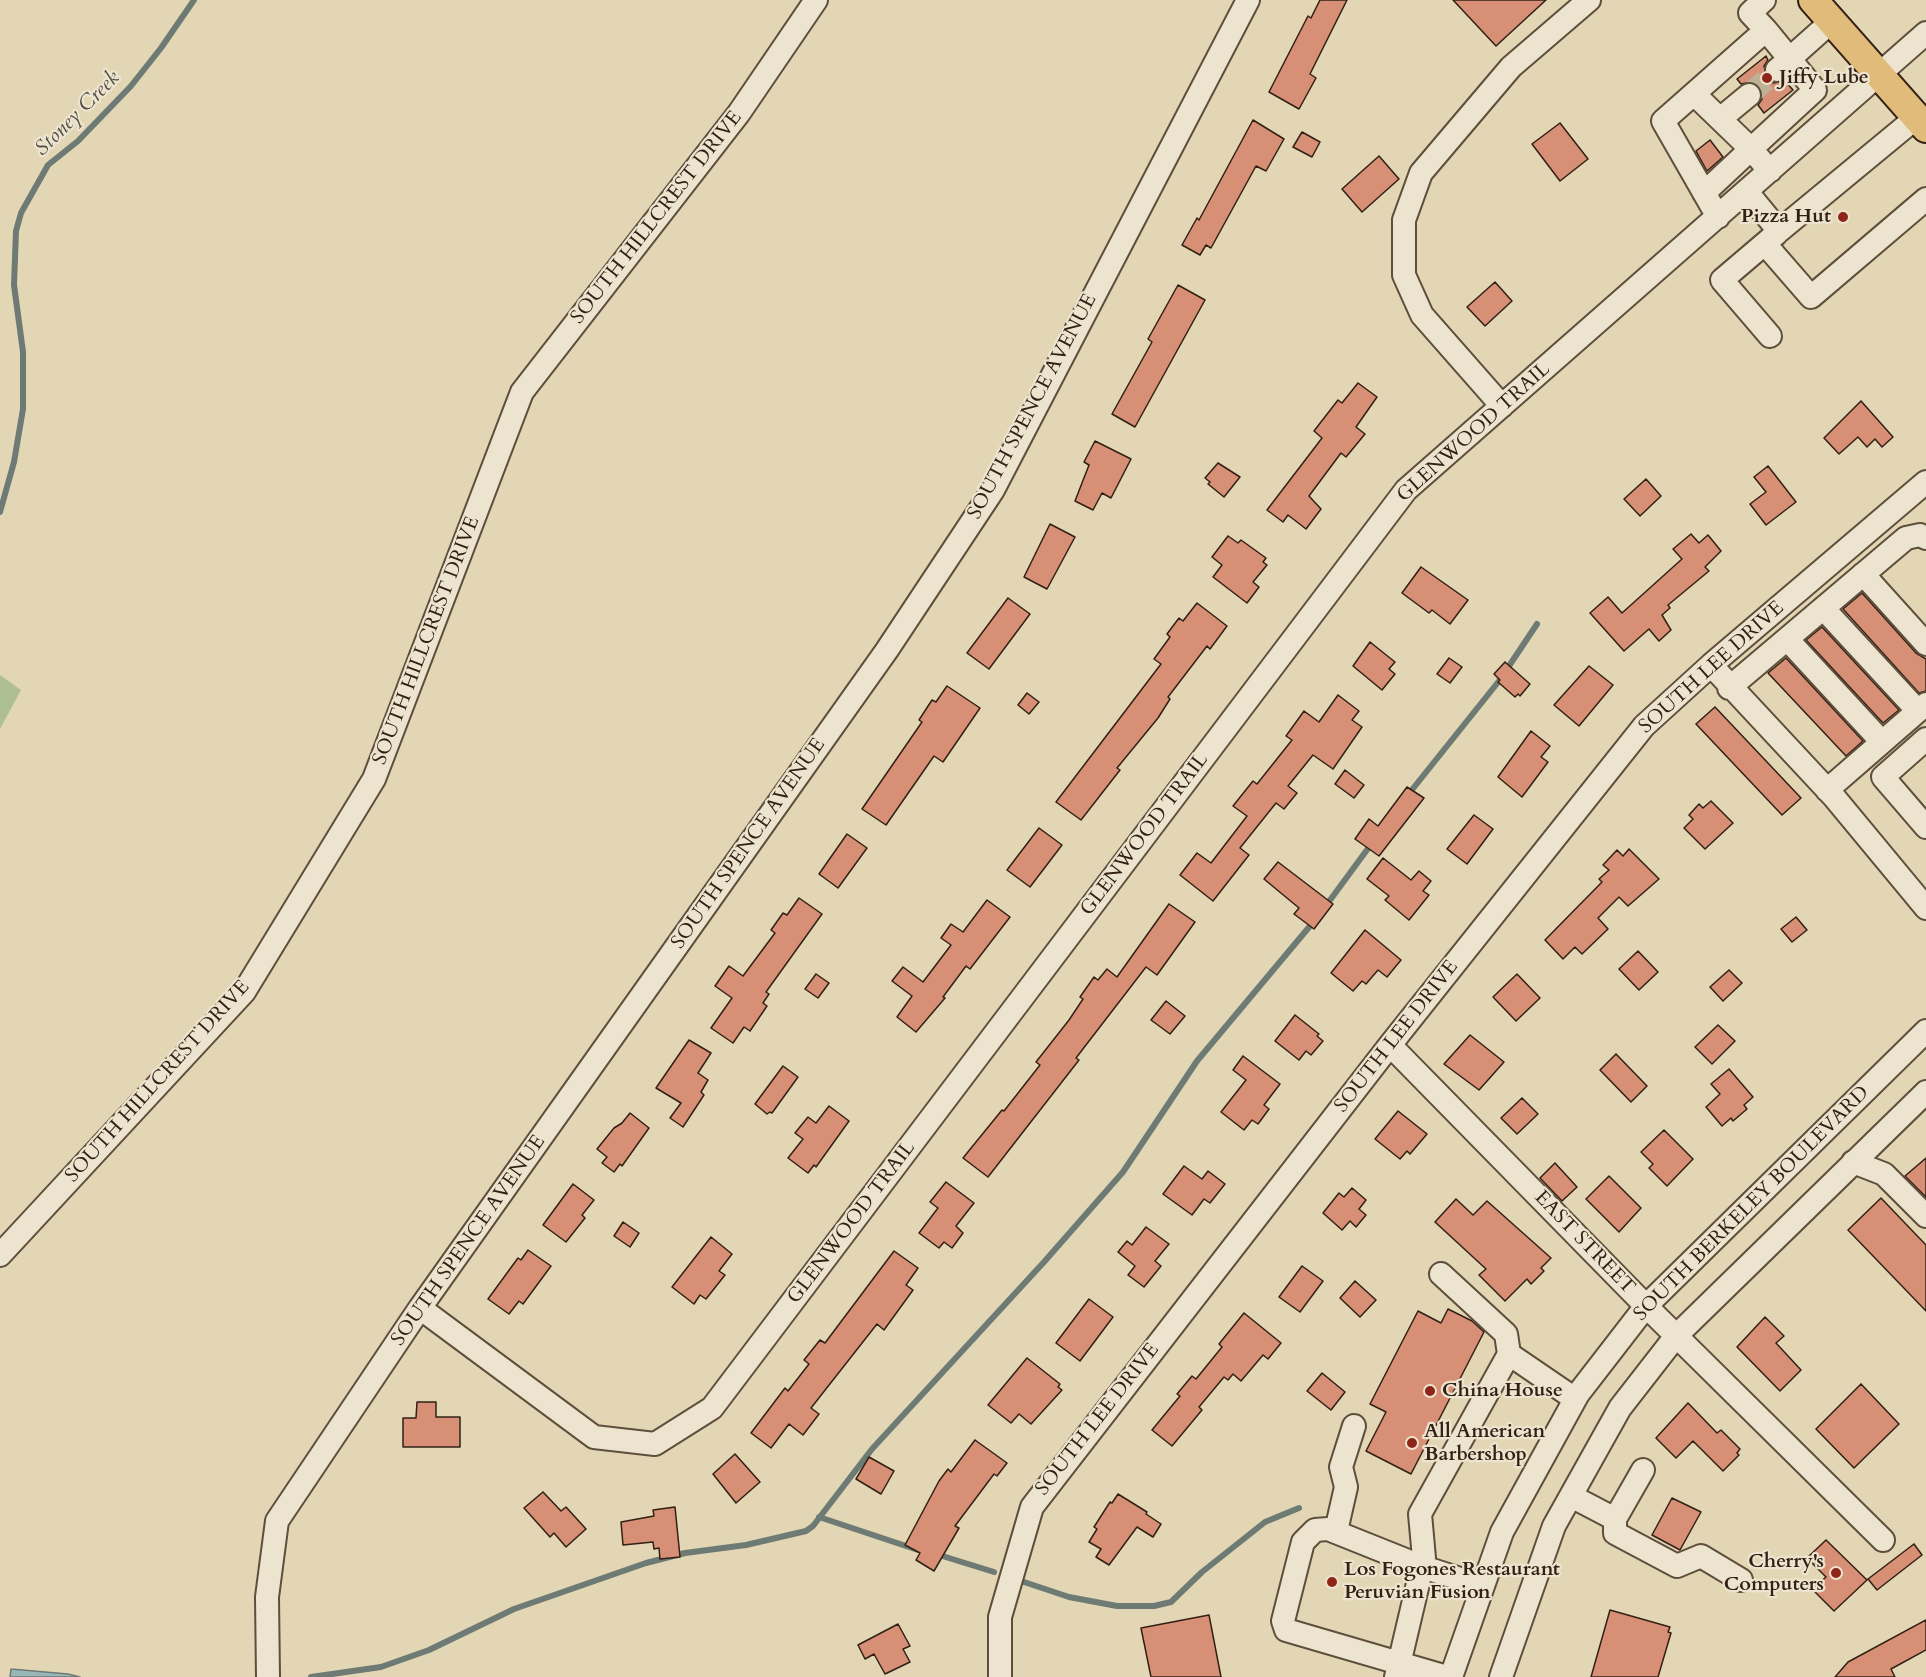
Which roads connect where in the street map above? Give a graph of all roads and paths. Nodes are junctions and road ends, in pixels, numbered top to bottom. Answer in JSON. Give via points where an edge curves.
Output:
{"nodes":[{"id":1,"x":816,"y":0,"type":"edge"},
{"id":2,"x":1248,"y":0,"type":"edge"},
{"id":3,"x":1589,"y":0,"type":"edge"},
{"id":4,"x":1813,"y":0,"type":"edge"},
{"id":5,"x":1751,"y":4,"type":"edge"},
{"id":6,"x":1832,"y":21,"type":"junction"},
{"id":7,"x":1766,"y":30,"type":"junction"},
{"id":8,"x":1926,"y":33,"type":"edge"},
{"id":9,"x":1784,"y":64,"type":"junction"},
{"id":10,"x":1880,"y":75,"type":"junction"},
{"id":11,"x":1694,"y":94,"type":"junction"},
{"id":12,"x":1749,"y":95,"type":"tunnel mouth"},
{"id":13,"x":1720,"y":119,"type":"junction"},
{"id":14,"x":1921,"y":122,"type":"edge"},
{"id":15,"x":1751,"y":149,"type":"junction"},
{"id":16,"x":1770,"y":171,"type":"junction"},
{"id":17,"x":1747,"y":192,"type":"junction"},
{"id":18,"x":1704,"y":193,"type":"junction"},
{"id":19,"x":1926,"y":199,"type":"edge"},
{"id":20,"x":1718,"y":217,"type":"junction"},
{"id":21,"x":1772,"y":237,"type":"junction"},
{"id":22,"x":1770,"y":336,"type":"dead end"},
{"id":23,"x":1502,"y":406,"type":"junction"},
{"id":24,"x":1926,"y":482,"type":"edge"},
{"id":25,"x":1926,"y":538,"type":"edge"},
{"id":26,"x":1863,"y":574,"type":"junction"},
{"id":27,"x":1823,"y":608,"type":"junction"},
{"id":28,"x":1786,"y":639,"type":"junction"},
{"id":29,"x":1926,"y":644,"type":"edge"},
{"id":30,"x":1711,"y":665,"type":"junction"},
{"id":31,"x":1729,"y":688,"type":"junction"},
{"id":32,"x":1922,"y":708,"type":"edge"},
{"id":33,"x":1882,"y":742,"type":"junction"},
{"id":34,"x":1924,"y":743,"type":"edge"},
{"id":35,"x":1827,"y":790,"type":"junction"},
{"id":36,"x":1926,"y":827,"type":"edge"},
{"id":37,"x":1926,"y":908,"type":"edge"},
{"id":38,"x":1926,"y":1031,"type":"edge"},
{"id":39,"x":1390,"y":1045,"type":"junction"},
{"id":40,"x":1926,"y":1092,"type":"edge"},
{"id":41,"x":1853,"y":1162,"type":"junction"},
{"id":42,"x":1926,"y":1216,"type":"edge"},
{"id":43,"x":0,"y":1255,"type":"edge"},
{"id":44,"x":1441,"y":1274,"type":"dead end"},
{"id":45,"x":1646,"y":1306,"type":"junction"},
{"id":46,"x":420,"y":1308,"type":"junction"},
{"id":47,"x":1676,"y":1336,"type":"junction"},
{"id":48,"x":1509,"y":1354,"type":"junction"},
{"id":49,"x":1575,"y":1399,"type":"junction"},
{"id":50,"x":1354,"y":1426,"type":"dead end"},
{"id":51,"x":1643,"y":1470,"type":"dead end"},
{"id":52,"x":1571,"y":1496,"type":"junction"},
{"id":53,"x":1615,"y":1519,"type":"junction"},
{"id":54,"x":1336,"y":1531,"type":"junction"},
{"id":55,"x":1883,"y":1540,"type":"dead end"},
{"id":56,"x":1423,"y":1567,"type":"junction"},
{"id":57,"x":1741,"y":1580,"type":"dead end"},
{"id":58,"x":1482,"y":1586,"type":"junction"},
{"id":59,"x":1398,"y":1669,"type":"edge"},
{"id":60,"x":268,"y":1677,"type":"edge"},
{"id":61,"x":999,"y":1677,"type":"edge"},
{"id":62,"x":1449,"y":1677,"type":"edge"},
{"id":63,"x":1501,"y":1677,"type":"edge"}],
"edges":[{"from":1,"to":43,"type":"street","name":"SOUTH HILLCREST DRIVE","via":[[739,113],[522,392],[374,778],[244,992]]},
{"from":2,"to":46,"type":"street","name":"SOUTH SPENCE AVENUE","via":[[993,490],[887,650]]},
{"from":3,"to":23,"type":"street","via":[[1511,67],[1421,173],[1404,220],[1404,275],[1422,315]]},
{"from":4,"to":6,"type":"main road"},
{"from":5,"to":7,"type":"street"},
{"from":6,"to":9,"type":"street"},
{"from":6,"to":10,"type":"main road"},
{"from":7,"to":9,"type":"street"},
{"from":7,"to":11,"type":"street"},
{"from":8,"to":10,"type":"street","name":"GLENWOOD TRAIL"},
{"from":9,"to":15,"type":"street","via":[[1815,90]]},
{"from":10,"to":14,"type":"main road"},
{"from":10,"to":16,"type":"street","name":"GLENWOOD TRAIL"},
{"from":11,"to":13,"type":"street"},
{"from":11,"to":18,"type":"street","via":[[1663,122]]},
{"from":12,"to":13,"type":"street"},
{"from":13,"to":15,"type":"street"},
{"from":14,"to":21,"type":"street"},
{"from":15,"to":16,"type":"street"},
{"from":15,"to":18,"type":"street"},
{"from":16,"to":17,"type":"street","name":"GLENWOOD TRAIL"},
{"from":17,"to":20,"type":"street","name":"GLENWOOD TRAIL"},
{"from":17,"to":21,"type":"street"},
{"from":18,"to":20,"type":"street"},
{"from":19,"to":21,"type":"street","via":[[1811,297],[1782,263]]},
{"from":20,"to":23,"type":"street","name":"GLENWOOD TRAIL"},
{"from":21,"to":22,"type":"street","via":[[1722,280]]},
{"from":23,"to":46,"type":"street","name":"GLENWOOD TRAIL","via":[[1406,490],[712,1408],[655,1444],[594,1437]]},
{"from":24,"to":30,"type":"street","name":"SOUTH LEE DRIVE"},
{"from":25,"to":26,"type":"street","via":[[1906,538]]},
{"from":26,"to":27,"type":"street"},
{"from":26,"to":29,"type":"street"},
{"from":27,"to":28,"type":"street"},
{"from":27,"to":32,"type":"street"},
{"from":28,"to":31,"type":"street"},
{"from":28,"to":33,"type":"street"},
{"from":30,"to":31,"type":"street"},
{"from":30,"to":39,"type":"street","name":"SOUTH LEE DRIVE","via":[[1644,726]]},
{"from":31,"to":35,"type":"street"},
{"from":32,"to":33,"type":"street"},
{"from":33,"to":35,"type":"street"},
{"from":34,"to":36,"type":"street","via":[[1883,777]]},
{"from":35,"to":37,"type":"street"},
{"from":38,"to":45,"type":"street","name":"SOUTH BERKELEY BOULEVARD"},
{"from":39,"to":45,"type":"street","name":"EAST STREET"},
{"from":39,"to":61,"type":"street","name":"SOUTH LEE DRIVE","via":[[1032,1507],[1000,1617]]},
{"from":40,"to":41,"type":"street","name":"SOUTH BERKELEY BOULEVARD"},
{"from":41,"to":42,"type":"street","via":[[1884,1174]]},
{"from":41,"to":47,"type":"street","name":"SOUTH BERKELEY BOULEVARD"},
{"from":44,"to":48,"type":"street","via":[[1506,1334]]},
{"from":45,"to":47,"type":"street","name":"EAST STREET"},
{"from":45,"to":49,"type":"street","name":"SOUTH BERKELEY BOULEVARD"},
{"from":46,"to":60,"type":"street","name":"SOUTH SPENCE AVENUE","via":[[277,1521],[267,1597]]},
{"from":47,"to":52,"type":"street","name":"SOUTH BERKELEY BOULEVARD","via":[[1620,1408]]},
{"from":47,"to":55,"type":"street","name":"EAST STREET"},
{"from":48,"to":49,"type":"street"},
{"from":48,"to":56,"type":"street","via":[[1420,1514]]},
{"from":49,"to":58,"type":"street","name":"SOUTH BERKELEY BOULEVARD","via":[[1502,1532]]},
{"from":50,"to":54,"type":"street","via":[[1341,1467],[1346,1487]]},
{"from":51,"to":53,"type":"street"},
{"from":52,"to":53,"type":"street"},
{"from":52,"to":63,"type":"street","name":"SOUTH BERKELEY BOULEVARD","via":[[1554,1526]]},
{"from":53,"to":57,"type":"street","via":[[1615,1533],[1677,1566],[1701,1557]]},
{"from":54,"to":56,"type":"street"},
{"from":54,"to":59,"type":"street","via":[[1315,1530],[1304,1542],[1283,1625]]},
{"from":56,"to":58,"type":"street"},
{"from":56,"to":59,"type":"street"},
{"from":58,"to":62,"type":"street","name":"SOUTH BERKELEY BOULEVARD"},
{"from":59,"to":62,"type":"street"}]}
